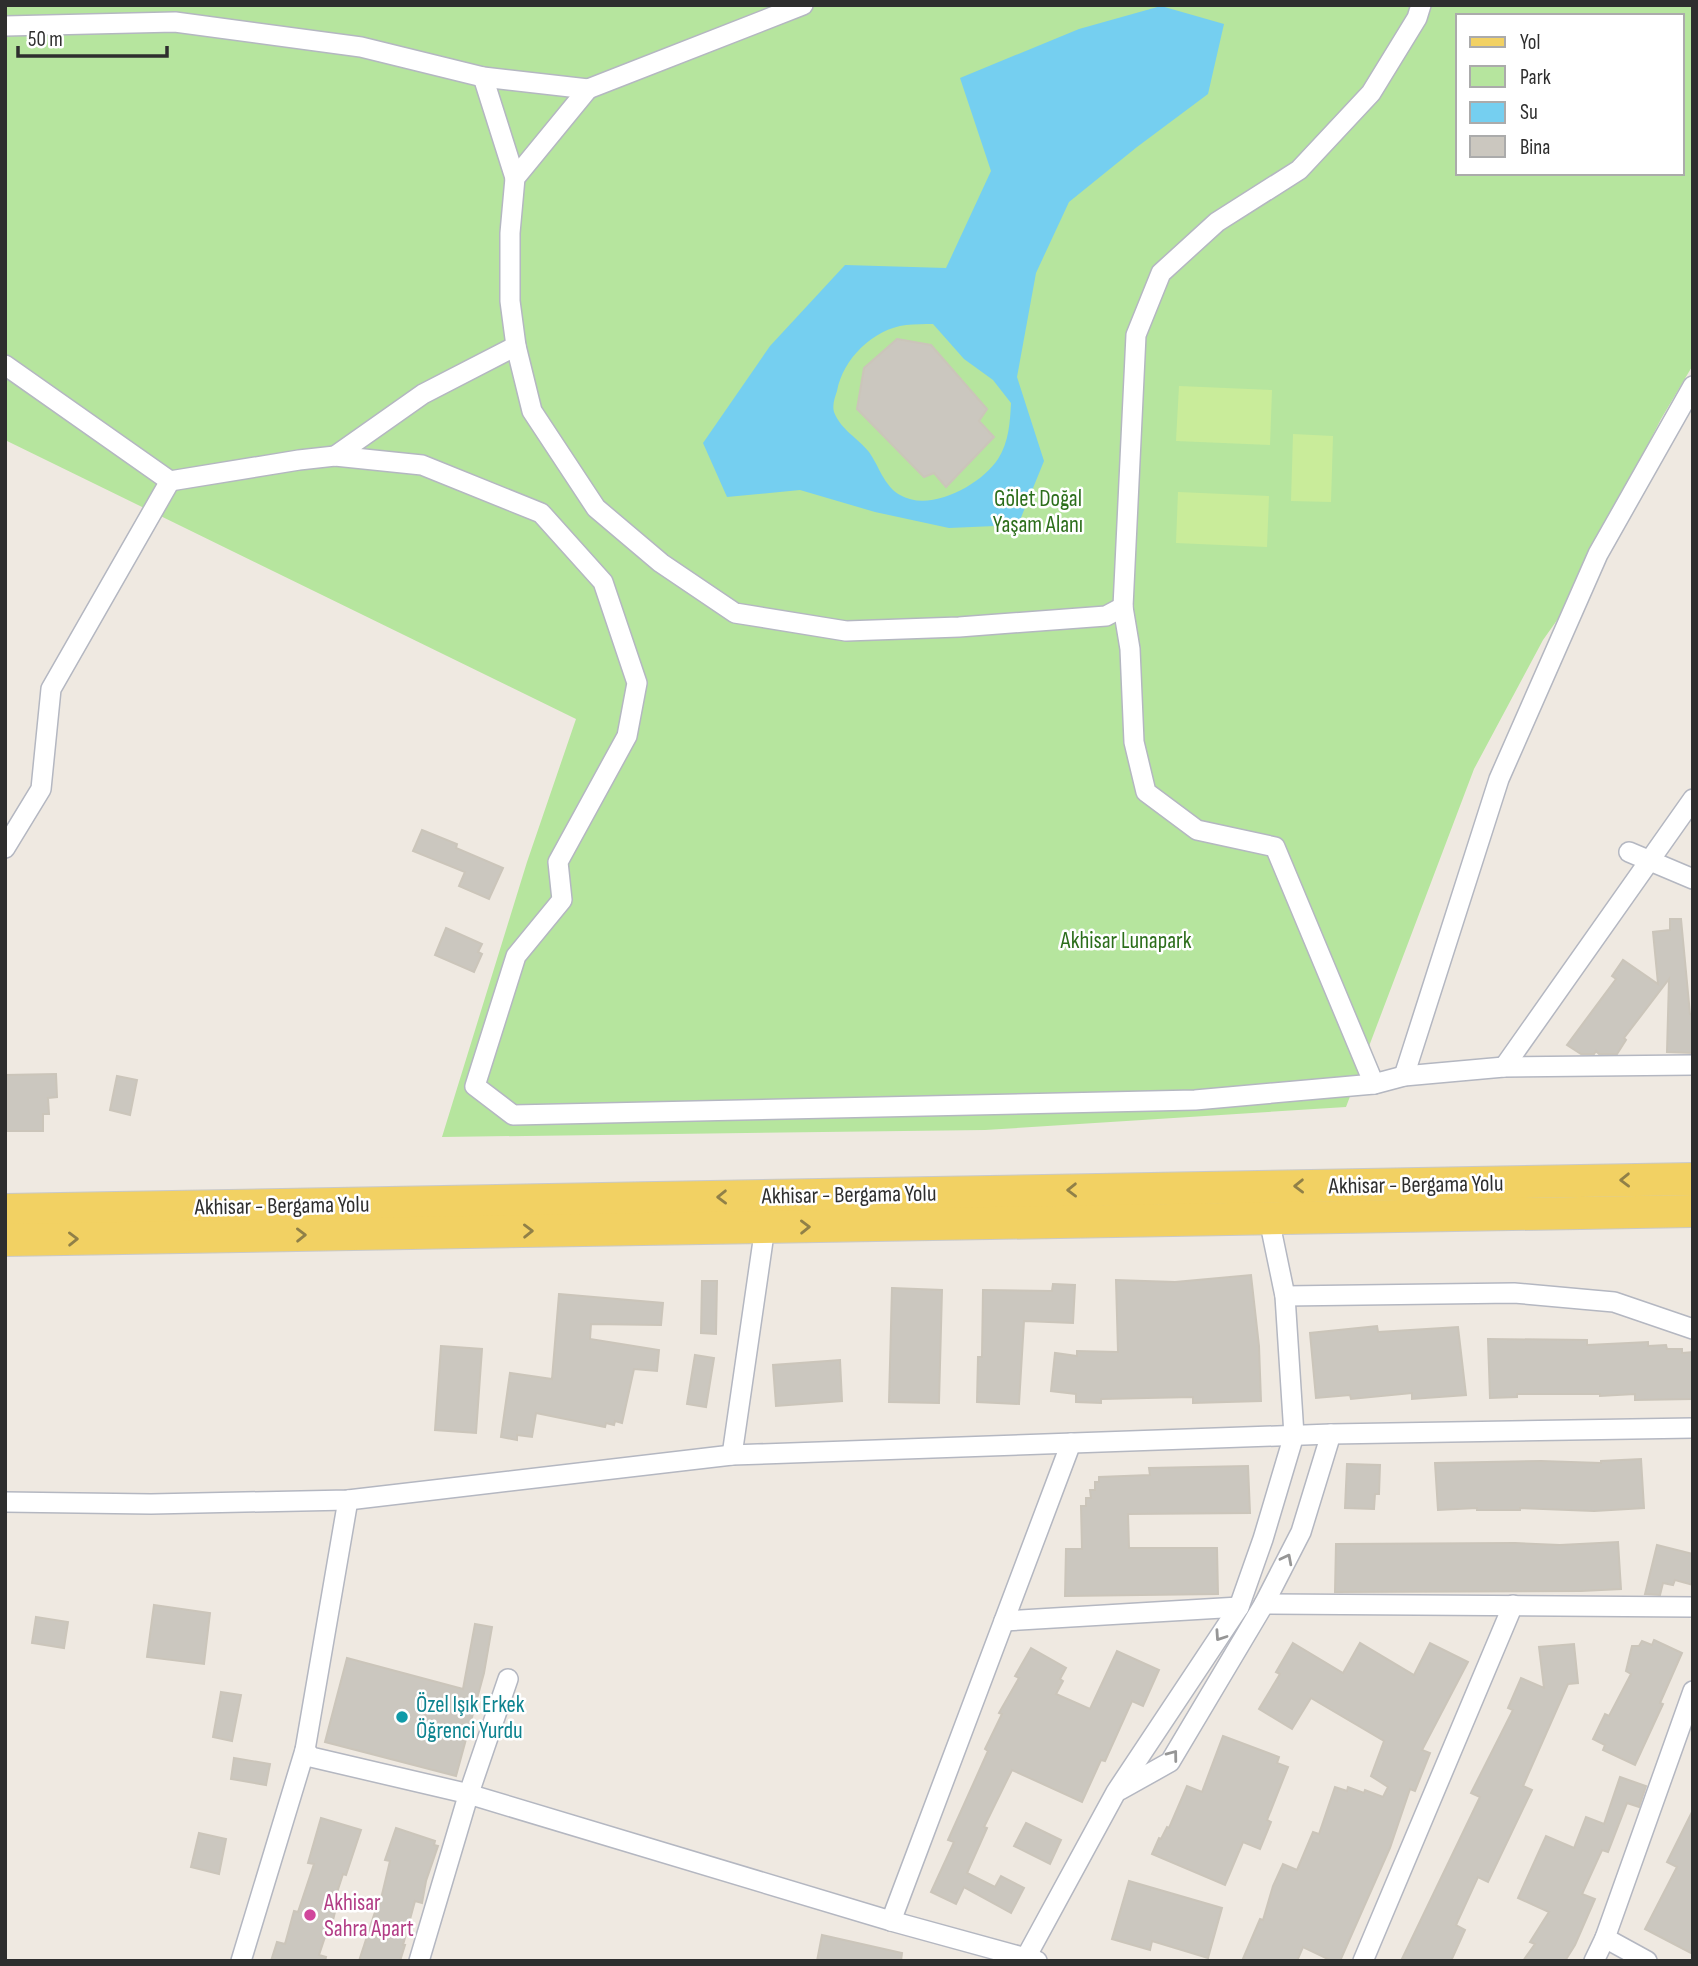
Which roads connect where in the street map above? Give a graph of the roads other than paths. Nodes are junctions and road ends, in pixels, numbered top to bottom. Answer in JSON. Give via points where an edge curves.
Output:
{"nodes":[{"id":1,"x":803,"y":5,"type":"edge"},
{"id":2,"x":1421,"y":5,"type":"edge"},
{"id":3,"x":6,"y":25,"type":"edge"},
{"id":4,"x":483,"y":77,"type":"junction"},
{"id":5,"x":588,"y":89,"type":"junction"},
{"id":6,"x":515,"y":178,"type":"junction"},
{"id":7,"x":516,"y":346,"type":"junction"},
{"id":8,"x":5,"y":365,"type":"edge"},
{"id":9,"x":1693,"y":386,"type":"edge"},
{"id":10,"x":335,"y":456,"type":"junction"},
{"id":11,"x":170,"y":481,"type":"junction"},
{"id":12,"x":1123,"y":607,"type":"junction"},
{"id":13,"x":1693,"y":799,"type":"edge"},
{"id":14,"x":5,"y":848,"type":"edge"},
{"id":15,"x":1629,"y":852,"type":"dead end"},
{"id":16,"x":1650,"y":861,"type":"junction"},
{"id":17,"x":1693,"y":879,"type":"edge"},
{"id":18,"x":1693,"y":1065,"type":"edge"},
{"id":19,"x":1504,"y":1067,"type":"junction"},
{"id":20,"x":1404,"y":1076,"type":"junction"},
{"id":21,"x":1374,"y":1084,"type":"junction"},
{"id":22,"x":1693,"y":1179,"type":"edge"},
{"id":23,"x":5,"y":1210,"type":"edge"},
{"id":24,"x":1693,"y":1211,"type":"edge"},
{"id":25,"x":1269,"y":1219,"type":"junction"},
{"id":26,"x":765,"y":1227,"type":"junction"},
{"id":27,"x":5,"y":1240,"type":"edge"},
{"id":28,"x":1285,"y":1296,"type":"junction"},
{"id":29,"x":1693,"y":1329,"type":"edge"},
{"id":30,"x":1693,"y":1428,"type":"edge"},
{"id":31,"x":1331,"y":1434,"type":"junction"},
{"id":32,"x":1294,"y":1435,"type":"junction"},
{"id":33,"x":1071,"y":1443,"type":"junction"},
{"id":34,"x":732,"y":1455,"type":"junction"},
{"id":35,"x":348,"y":1500,"type":"junction"},
{"id":36,"x":5,"y":1502,"type":"edge"},
{"id":37,"x":1264,"y":1604,"type":"junction"},
{"id":38,"x":1513,"y":1605,"type":"junction"},
{"id":39,"x":1239,"y":1607,"type":"junction"},
{"id":40,"x":1693,"y":1607,"type":"edge"},
{"id":41,"x":1004,"y":1621,"type":"junction"},
{"id":42,"x":508,"y":1679,"type":"dead end"},
{"id":43,"x":1693,"y":1691,"type":"edge"},
{"id":44,"x":1687,"y":1730,"type":"edge"},
{"id":45,"x":304,"y":1750,"type":"junction"},
{"id":46,"x":1116,"y":1792,"type":"junction"},
{"id":47,"x":468,"y":1796,"type":"junction"},
{"id":48,"x":891,"y":1921,"type":"junction"},
{"id":49,"x":1605,"y":1938,"type":"junction"},
{"id":50,"x":1029,"y":1960,"type":"edge"},
{"id":51,"x":241,"y":1961,"type":"edge"},
{"id":52,"x":419,"y":1961,"type":"edge"},
{"id":53,"x":1363,"y":1961,"type":"edge"},
{"id":54,"x":1594,"y":1961,"type":"edge"},
{"id":55,"x":1647,"y":1961,"type":"edge"}],
"edges":[{"from":1,"to":5,"type":"street"},
{"from":2,"to":12,"type":"street","via":[[1417,19],[1370,93],[1299,170],[1217,222],[1161,273],[1136,335]]},
{"from":3,"to":4,"type":"street","via":[[175,22],[361,47]]},
{"from":4,"to":5,"type":"street"},
{"from":4,"to":6,"type":"street"},
{"from":5,"to":6,"type":"street"},
{"from":6,"to":7,"type":"street","via":[[510,301]]},
{"from":7,"to":10,"type":"street","via":[[423,394]]},
{"from":7,"to":12,"type":"street","via":[[532,411],[596,508],[661,563],[735,613],[846,631],[1105,615]]},
{"from":8,"to":11,"type":"street"},
{"from":9,"to":20,"type":"street","via":[[1598,554],[1499,779]]},
{"from":10,"to":11,"type":"street"},
{"from":10,"to":21,"type":"street","via":[[422,464],[541,513],[603,582],[637,683],[627,736],[558,862],[562,900],[516,956],[475,1086],[513,1115],[1195,1100]]},
{"from":11,"to":14,"type":"street","via":[[51,689],[41,789]]},
{"from":12,"to":21,"type":"street","via":[[1130,649],[1134,742],[1146,792],[1197,830],[1275,847]]},
{"from":13,"to":16,"type":"street"},
{"from":15,"to":16,"type":"street"},
{"from":16,"to":17,"type":"street"},
{"from":16,"to":19,"type":"street"},
{"from":18,"to":19,"type":"street"},
{"from":19,"to":20,"type":"street"},
{"from":20,"to":21,"type":"street"},
{"from":22,"to":23,"type":"main road","name":"Akhisar - Bergama Yolu","one_way":true},
{"from":24,"to":25,"type":"main road","name":"Akhisar - Bergama Yolu"},
{"from":26,"to":25,"type":"main road","name":"Akhisar - Bergama Yolu","one_way":true},
{"from":25,"to":28,"type":"street"},
{"from":27,"to":26,"type":"main road","name":"Akhisar - Bergama Yolu","one_way":true},
{"from":26,"to":34,"type":"street"},
{"from":28,"to":29,"type":"street","via":[[1514,1293],[1614,1303]]},
{"from":28,"to":32,"type":"street"},
{"from":30,"to":31,"type":"street"},
{"from":31,"to":32,"type":"street"},
{"from":37,"to":31,"type":"street","one_way":true,"via":[[1301,1532]]},
{"from":32,"to":33,"type":"street"},
{"from":32,"to":39,"type":"street"},
{"from":33,"to":34,"type":"street"},
{"from":33,"to":41,"type":"street"},
{"from":34,"to":35,"type":"street"},
{"from":35,"to":36,"type":"street"},
{"from":35,"to":45,"type":"street"},
{"from":37,"to":38,"type":"street"},
{"from":46,"to":37,"type":"street","one_way":true,"via":[[1170,1762]]},
{"from":38,"to":40,"type":"street"},
{"from":38,"to":53,"type":"street"},
{"from":39,"to":41,"type":"street"},
{"from":39,"to":46,"type":"street","one_way":true},
{"from":41,"to":48,"type":"street"},
{"from":42,"to":47,"type":"street"},
{"from":43,"to":44,"type":"street"},
{"from":44,"to":49,"type":"street"},
{"from":45,"to":47,"type":"street","via":[[311,1757]]},
{"from":45,"to":51,"type":"street"},
{"from":46,"to":50,"type":"street"},
{"from":47,"to":48,"type":"street"},
{"from":47,"to":52,"type":"street"},
{"from":48,"to":50,"type":"street"},
{"from":49,"to":54,"type":"street"},
{"from":49,"to":55,"type":"street"}]}
